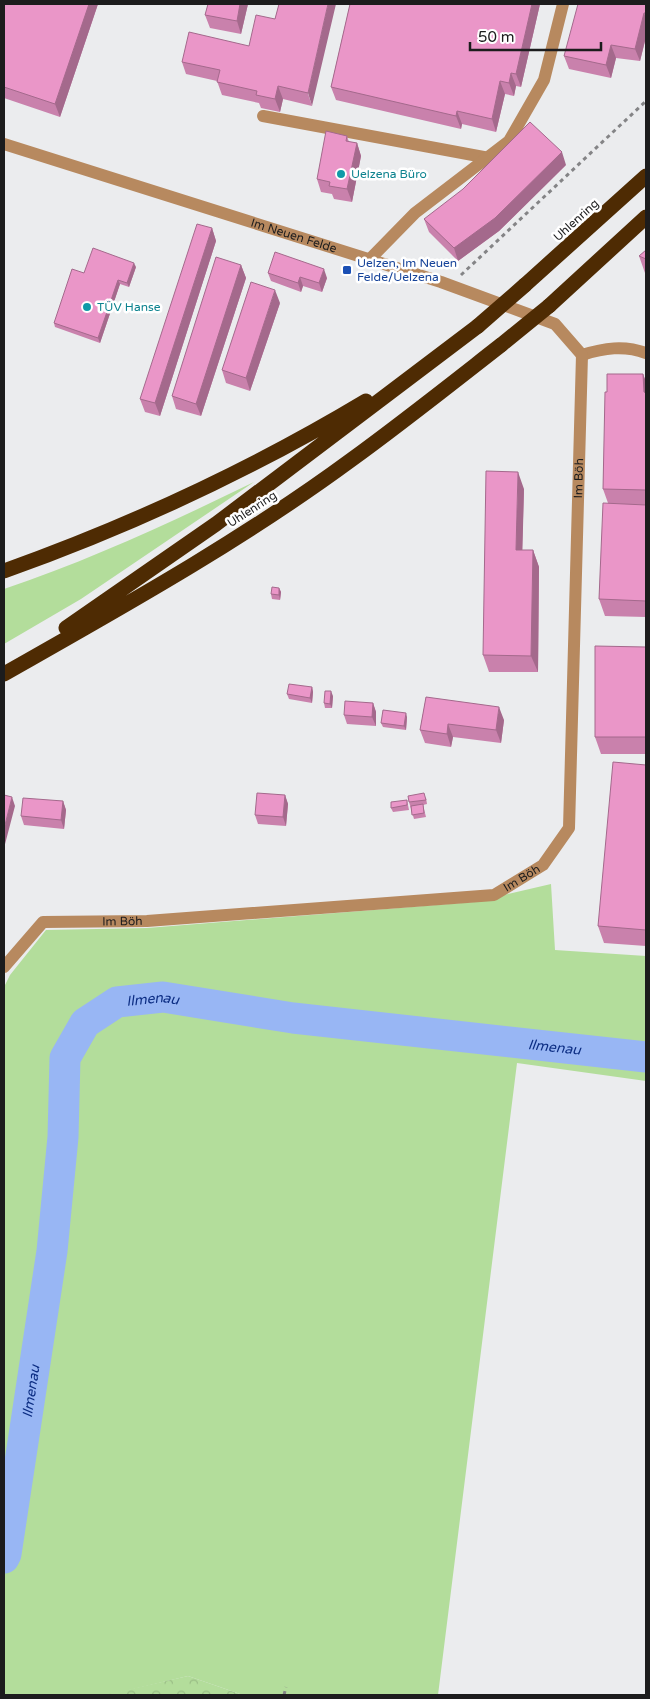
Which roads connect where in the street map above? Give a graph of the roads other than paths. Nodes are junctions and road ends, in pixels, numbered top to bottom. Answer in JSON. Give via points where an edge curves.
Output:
{"nodes":[{"id":1,"x":562,"y":4,"type":"edge"},
{"id":2,"x":263,"y":116,"type":"dead end"},
{"id":3,"x":4,"y":144,"type":"edge"},
{"id":4,"x":489,"y":158,"type":"junction"},
{"id":5,"x":646,"y":176,"type":"edge"},
{"id":6,"x":646,"y":217,"type":"edge"},
{"id":7,"x":369,"y":260,"type":"junction"},
{"id":8,"x":646,"y":353,"type":"edge"},
{"id":9,"x":582,"y":355,"type":"junction"},
{"id":10,"x":438,"y":358,"type":"junction"},
{"id":11,"x":4,"y":571,"type":"edge"},
{"id":12,"x":4,"y":673,"type":"edge"},
{"id":13,"x":4,"y":967,"type":"edge"}],
"edges":[{"from":1,"to":4,"type":"street","via":[[544,80],[509,141]]},
{"from":2,"to":4,"type":"street"},
{"from":3,"to":7,"type":"street","name":"Im Neuen Felde"},
{"from":4,"to":7,"type":"street","via":[[415,213]]},
{"from":5,"to":10,"type":"highway","name":"Uhlenring","bridge":true,"via":[[526,285]]},
{"from":6,"to":12,"type":"highway","name":"Uhlenring","bridge":true,"via":[[501,345],[350,461],[153,589]]},
{"from":7,"to":9,"type":"street","name":"Im Neuen Felde","via":[[555,324]]},
{"from":8,"to":9,"type":"street","via":[[632,348],[601,349]]},
{"from":9,"to":13,"type":"street","name":"Im Böh","via":[[569,828],[543,865],[494,895],[147,921],[43,922]]},
{"from":10,"to":11,"type":"highway","via":[[315,432],[188,497]]},
{"from":10,"to":12,"type":"highway","via":[[216,524]]}]}
